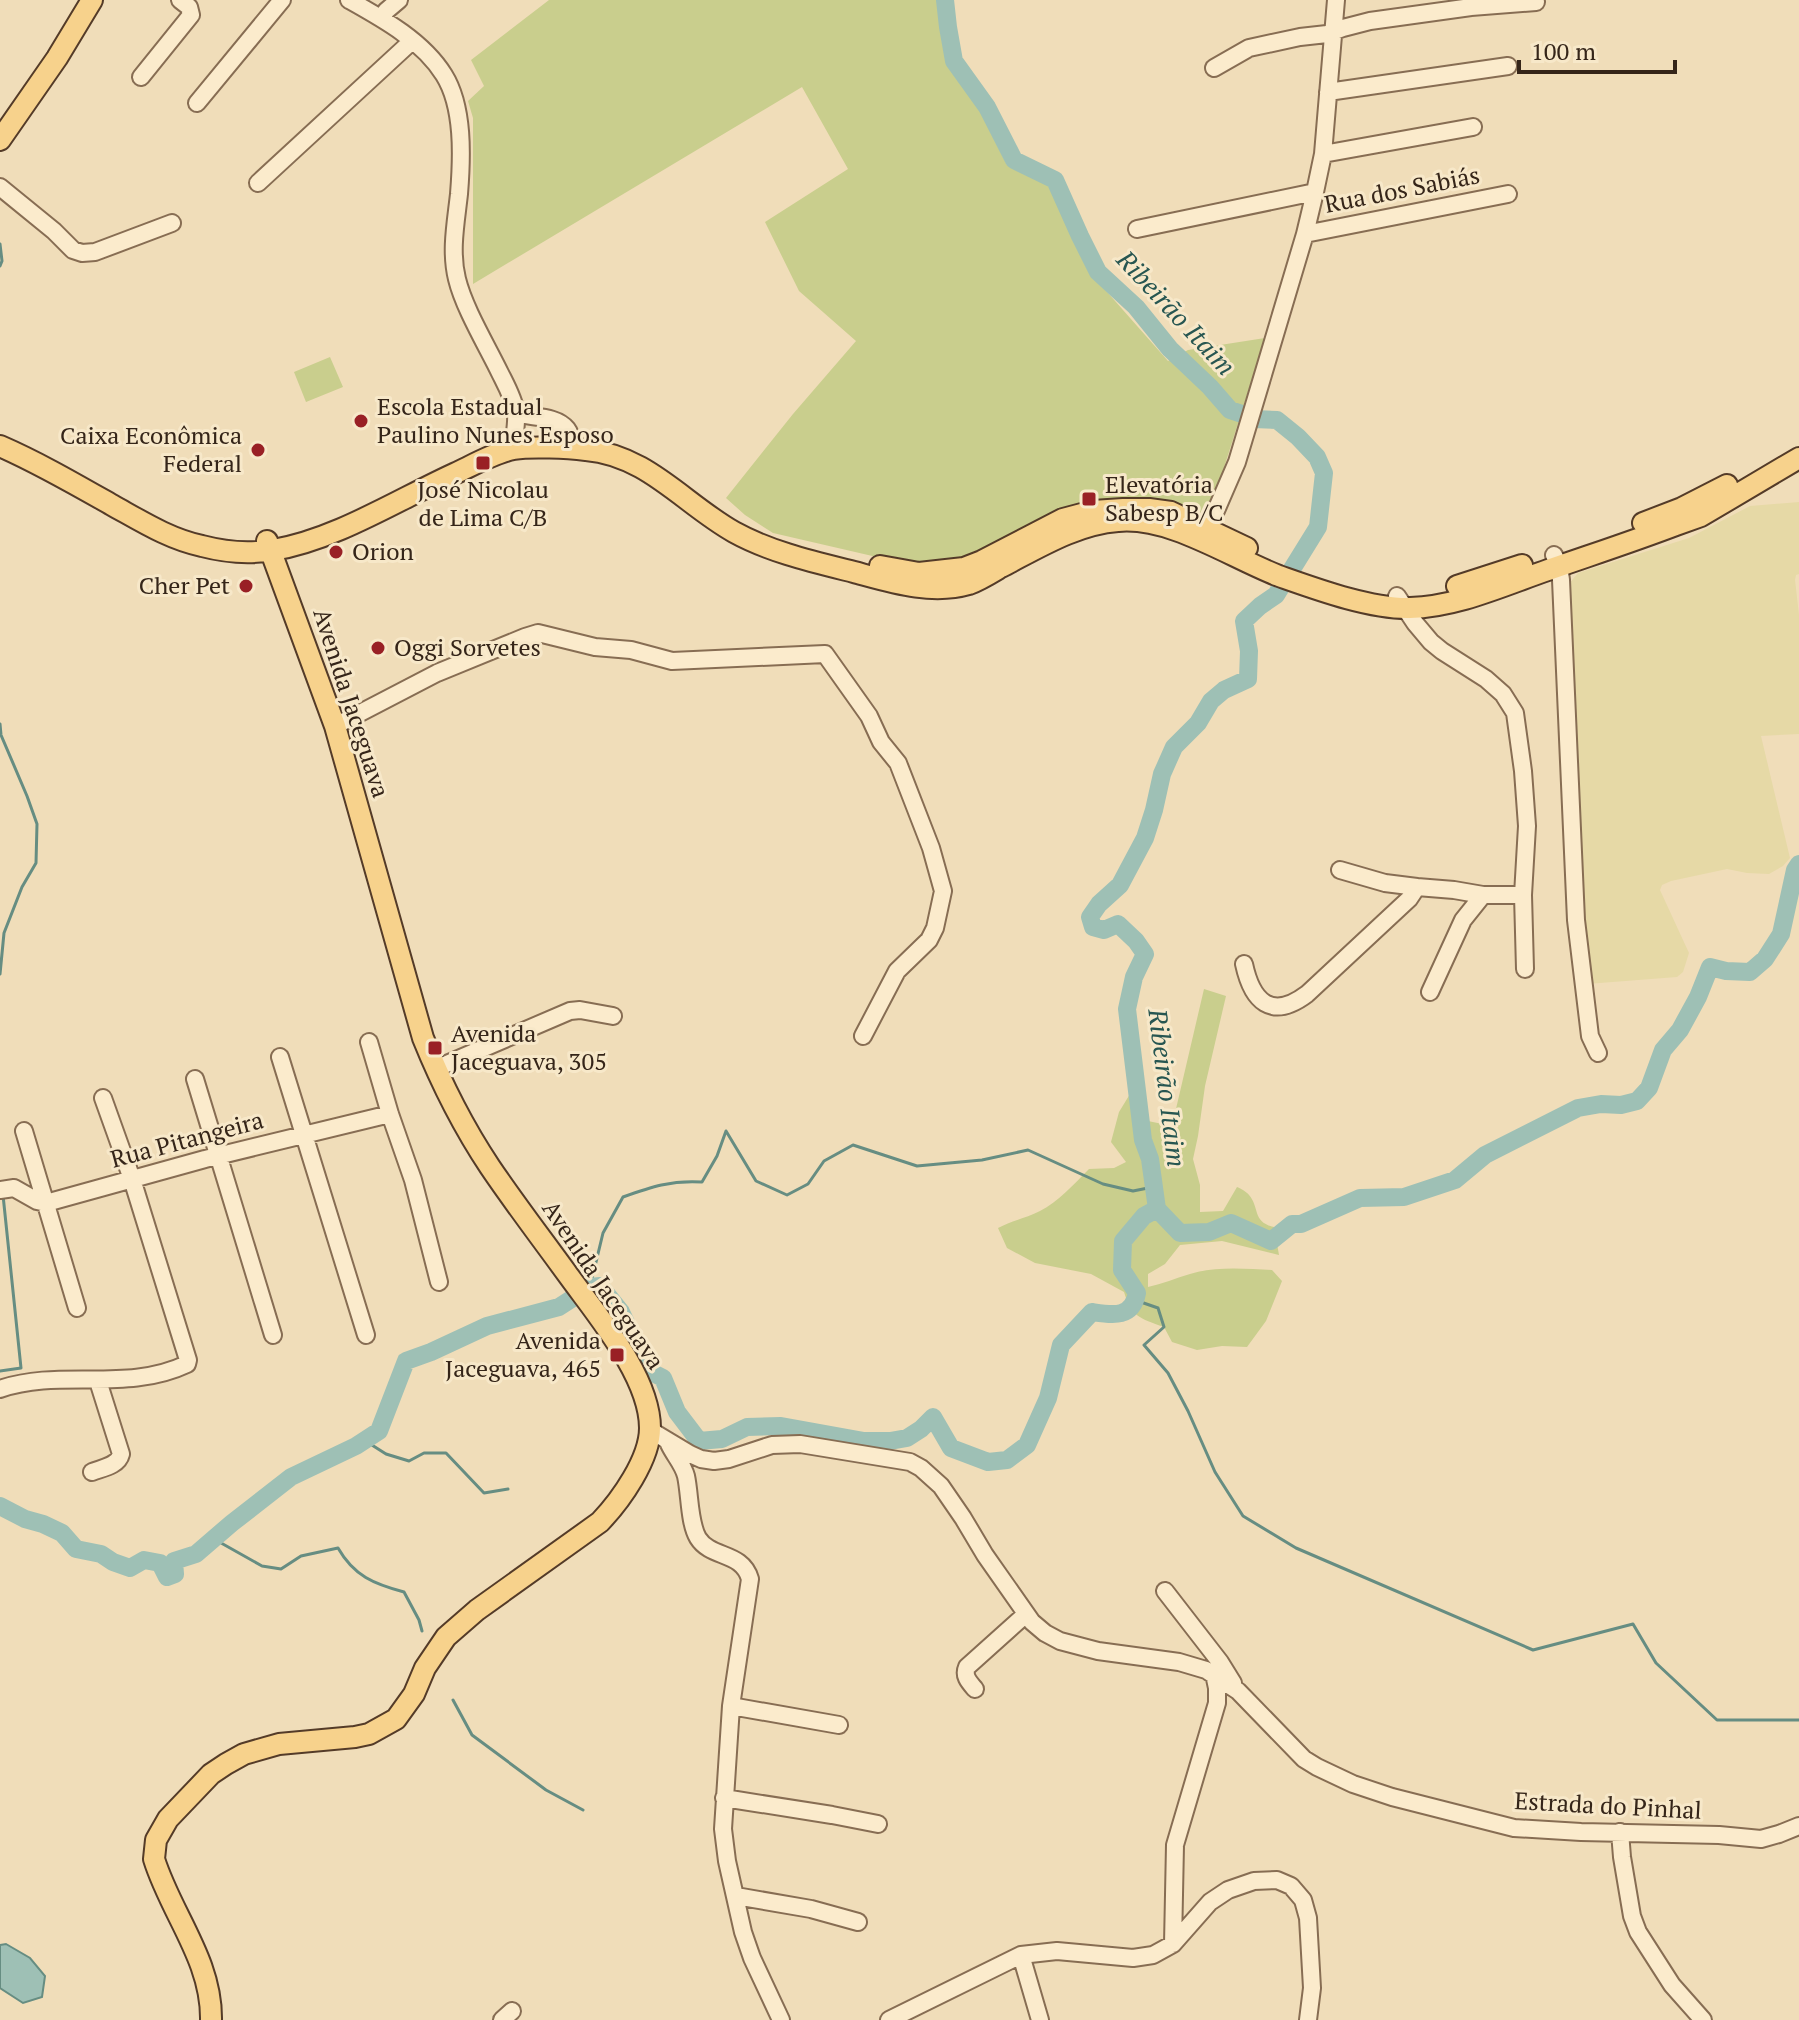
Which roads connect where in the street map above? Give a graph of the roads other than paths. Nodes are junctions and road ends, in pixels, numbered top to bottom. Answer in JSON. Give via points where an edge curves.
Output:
{"nodes":[{"id":1,"x":92,"y":0,"type":"edge"},
{"id":2,"x":180,"y":0,"type":"edge"},
{"id":3,"x":282,"y":0,"type":"edge"},
{"id":4,"x":349,"y":0,"type":"edge"},
{"id":5,"x":399,"y":0,"type":"edge"},
{"id":6,"x":1336,"y":0,"type":"edge"},
{"id":7,"x":1536,"y":2,"type":"edge"},
{"id":8,"x":382,"y":19,"type":"junction"},
{"id":9,"x":1333,"y":33,"type":"junction"},
{"id":10,"x":412,"y":41,"type":"junction"},
{"id":11,"x":1508,"y":66,"type":"dead end"},
{"id":12,"x":1214,"y":68,"type":"dead end"},
{"id":13,"x":141,"y":77,"type":"dead end"},
{"id":14,"x":1328,"y":92,"type":"junction"},
{"id":15,"x":197,"y":103,"type":"dead end"},
{"id":16,"x":1473,"y":127,"type":"dead end"},
{"id":17,"x":0,"y":140,"type":"edge"},
{"id":18,"x":1323,"y":154,"type":"junction"},
{"id":19,"x":258,"y":183,"type":"dead end"},
{"id":20,"x":0,"y":187,"type":"edge"},
{"id":21,"x":1315,"y":192,"type":"junction"},
{"id":22,"x":1508,"y":194,"type":"dead end"},
{"id":23,"x":172,"y":223,"type":"dead end"},
{"id":24,"x":1137,"y":229,"type":"dead end"},
{"id":25,"x":1305,"y":234,"type":"junction"},
{"id":26,"x":516,"y":413,"type":"junction"},
{"id":27,"x":0,"y":435,"type":"edge"},
{"id":28,"x":572,"y":443,"type":"junction"},
{"id":29,"x":1799,"y":443,"type":"edge"},
{"id":30,"x":513,"y":444,"type":"junction"},
{"id":31,"x":0,"y":446,"type":"edge"},
{"id":32,"x":1799,"y":458,"type":"edge"},
{"id":33,"x":1166,"y":526,"type":"junction"},
{"id":34,"x":1208,"y":529,"type":"junction"},
{"id":35,"x":269,"y":546,"type":"junction"},
{"id":36,"x":1556,"y":560,"type":"junction"},
{"id":37,"x":1268,"y":567,"type":"junction"},
{"id":38,"x":1401,"y":602,"type":"junction"},
{"id":39,"x":335,"y":726,"type":"junction"},
{"id":40,"x":1340,"y":870,"type":"dead end"},
{"id":41,"x":1417,"y":887,"type":"junction"},
{"id":42,"x":1483,"y":895,"type":"junction"},
{"id":43,"x":1523,"y":895,"type":"junction"},
{"id":44,"x":1244,"y":964,"type":"dead end"},
{"id":45,"x":1525,"y":969,"type":"dead end"},
{"id":46,"x":1430,"y":992,"type":"dead end"},
{"id":47,"x":613,"y":1016,"type":"dead end"},
{"id":48,"x":863,"y":1036,"type":"dead end"},
{"id":49,"x":369,"y":1042,"type":"dead end"},
{"id":50,"x":1598,"y":1053,"type":"dead end"},
{"id":51,"x":280,"y":1057,"type":"dead end"},
{"id":52,"x":435,"y":1069,"type":"junction"},
{"id":53,"x":195,"y":1079,"type":"dead end"},
{"id":54,"x":103,"y":1098,"type":"dead end"},
{"id":55,"x":390,"y":1114,"type":"junction"},
{"id":56,"x":24,"y":1131,"type":"dead end"},
{"id":57,"x":305,"y":1135,"type":"junction"},
{"id":58,"x":218,"y":1156,"type":"junction"},
{"id":59,"x":132,"y":1179,"type":"junction"},
{"id":60,"x":7,"y":1189,"type":"edge"},
{"id":61,"x":46,"y":1203,"type":"junction"},
{"id":62,"x":439,"y":1282,"type":"dead end"},
{"id":63,"x":77,"y":1308,"type":"dead end"},
{"id":64,"x":273,"y":1335,"type":"dead end"},
{"id":65,"x":366,"y":1335,"type":"dead end"},
{"id":66,"x":98,"y":1381,"type":"junction"},
{"id":67,"x":0,"y":1389,"type":"edge"},
{"id":68,"x":659,"y":1435,"type":"junction"},
{"id":69,"x":92,"y":1472,"type":"dead end"},
{"id":70,"x":1165,"y":1591,"type":"dead end"},
{"id":71,"x":1026,"y":1614,"type":"junction"},
{"id":72,"x":1214,"y":1674,"type":"junction"},
{"id":73,"x":975,"y":1689,"type":"dead end"},
{"id":74,"x":1238,"y":1691,"type":"junction"},
{"id":75,"x":731,"y":1706,"type":"junction"},
{"id":76,"x":839,"y":1725,"type":"dead end"},
{"id":77,"x":724,"y":1798,"type":"junction"},
{"id":78,"x":878,"y":1824,"type":"dead end"},
{"id":79,"x":1799,"y":1826,"type":"edge"},
{"id":80,"x":1620,"y":1832,"type":"junction"},
{"id":81,"x":736,"y":1896,"type":"junction"},
{"id":82,"x":858,"y":1922,"type":"dead end"},
{"id":83,"x":1173,"y":1944,"type":"junction"},
{"id":84,"x":1021,"y":1955,"type":"junction"},
{"id":85,"x":211,"y":2020,"type":"edge"},
{"id":86,"x":781,"y":2020,"type":"edge"},
{"id":87,"x":889,"y":2020,"type":"edge"},
{"id":88,"x":1040,"y":2020,"type":"edge"},
{"id":89,"x":1308,"y":2020,"type":"edge"},
{"id":90,"x":1703,"y":2020,"type":"edge"}],
"edges":[{"from":1,"to":17,"type":"main road"},
{"from":2,"to":13,"type":"street","via":[[191,15]]},
{"from":3,"to":15,"type":"street"},
{"from":4,"to":8,"type":"street"},
{"from":5,"to":8,"type":"street"},
{"from":6,"to":9,"type":"street"},
{"from":7,"to":9,"type":"street","via":[[1370,21]]},
{"from":8,"to":10,"type":"street"},
{"from":9,"to":12,"type":"street","via":[[1249,48]]},
{"from":9,"to":14,"type":"street"},
{"from":10,"to":19,"type":"street"},
{"from":10,"to":26,"type":"street","via":[[434,61],[451,89],[460,126],[455,268],[461,293]]},
{"from":11,"to":14,"type":"street"},
{"from":14,"to":18,"type":"street"},
{"from":16,"to":18,"type":"street"},
{"from":18,"to":21,"type":"street"},
{"from":20,"to":23,"type":"street","via":[[82,253]]},
{"from":21,"to":24,"type":"street"},
{"from":21,"to":25,"type":"street"},
{"from":22,"to":25,"type":"street","name":"Rua dos Sabiás"},
{"from":25,"to":34,"type":"street","via":[[1237,462]]},
{"from":26,"to":28,"type":"street","via":[[556,422],[566,428]]},
{"from":26,"to":30,"type":"street"},
{"from":27,"to":35,"type":"main road","via":[[186,529]]},
{"from":28,"to":30,"type":"main road"},
{"from":28,"to":33,"type":"main road","via":[[639,465],[733,532],[770,548],[915,586],[971,583],[1038,547],[1096,525],[1120,520]]},
{"from":28,"to":34,"type":"main road","via":[[599,440],[641,454],[773,539],[919,573],[964,568],[1063,519],[1093,511],[1171,512]]},
{"from":29,"to":36,"type":"main road","via":[[1713,494]]},
{"from":30,"to":35,"type":"main road","via":[[352,525],[312,540]]},
{"from":31,"to":35,"type":"main road","via":[[180,541],[250,553]]},
{"from":32,"to":36,"type":"main road","via":[[1701,516]]},
{"from":33,"to":34,"type":"main road","via":[[1201,533]]},
{"from":33,"to":37,"type":"main road"},
{"from":34,"to":37,"type":"main road","via":[[1212,539]]},
{"from":35,"to":39,"type":"main road","name":"Avenida Jaceguava"},
{"from":36,"to":38,"type":"main road"},
{"from":36,"to":50,"type":"street","via":[[1562,595],[1576,920],[1590,1036]]},
{"from":37,"to":38,"type":"main road"},
{"from":38,"to":43,"type":"street","via":[[1431,642],[1486,679],[1515,713],[1527,826]]},
{"from":39,"to":48,"type":"street","via":[[437,673],[538,633],[672,661],[825,654],[898,763],[943,891],[929,940],[897,971]]},
{"from":39,"to":52,"type":"main road","name":"Avenida Jaceguava"},
{"from":40,"to":41,"type":"street"},
{"from":41,"to":42,"type":"street"},
{"from":41,"to":44,"type":"street","via":[[1383,925],[1292,1003],[1274,1006],[1260,1001]]},
{"from":42,"to":43,"type":"street"},
{"from":42,"to":46,"type":"street","via":[[1463,920]]},
{"from":43,"to":45,"type":"street"},
{"from":47,"to":52,"type":"street","via":[[570,1011]]},
{"from":49,"to":55,"type":"street"},
{"from":51,"to":57,"type":"street"},
{"from":52,"to":68,"type":"main road","name":"Avenida Jaceguava","via":[[474,1142],[638,1379]]},
{"from":53,"to":58,"type":"street"},
{"from":54,"to":59,"type":"street"},
{"from":55,"to":57,"type":"street","name":"Rua Pitangeira"},
{"from":55,"to":62,"type":"street"},
{"from":56,"to":61,"type":"street"},
{"from":57,"to":58,"type":"street","name":"Rua Pitangeira"},
{"from":57,"to":65,"type":"street"},
{"from":58,"to":59,"type":"street","name":"Rua Pitangeira"},
{"from":58,"to":64,"type":"street"},
{"from":59,"to":61,"type":"street","name":"Rua Pitangeira"},
{"from":59,"to":66,"type":"street","via":[[188,1360],[138,1378]]},
{"from":60,"to":61,"type":"street"},
{"from":61,"to":63,"type":"street"},
{"from":66,"to":67,"type":"street","via":[[44,1379]]},
{"from":66,"to":69,"type":"street","via":[[121,1454],[116,1463]]},
{"from":68,"to":71,"type":"street","name":"Estrada do Pinhal","via":[[714,1461],[772,1445],[800,1444],[910,1462],[941,1486]]},
{"from":68,"to":75,"type":"street","via":[[685,1473],[698,1538],[742,1563],[750,1579]]},
{"from":68,"to":85,"type":"main road","name":"Avenida Jaceguava","via":[[600,1522],[446,1637],[396,1719],[369,1734],[279,1744],[244,1754],[211,1774],[168,1819],[156,1840],[154,1859],[202,1965]]},
{"from":70,"to":74,"type":"street"},
{"from":71,"to":72,"type":"street","name":"Estrada do Pinhal","via":[[1060,1641]]},
{"from":71,"to":73,"type":"street","via":[[967,1667]]},
{"from":72,"to":74,"type":"street","name":"Estrada do Pinhal"},
{"from":72,"to":83,"type":"street","via":[[1217,1703],[1175,1845]]},
{"from":74,"to":80,"type":"street","name":"Estrada do Pinhal","via":[[1304,1759],[1353,1784],[1514,1828]]},
{"from":75,"to":76,"type":"street"},
{"from":75,"to":77,"type":"street"},
{"from":77,"to":78,"type":"street"},
{"from":77,"to":81,"type":"street","via":[[723,1829]]},
{"from":79,"to":80,"type":"street","name":"Estrada do Pinhal","via":[[1761,1839]]},
{"from":80,"to":90,"type":"street","via":[[1638,1932],[1672,1985]]},
{"from":81,"to":82,"type":"street"},
{"from":81,"to":86,"type":"street","via":[[752,1958]]},
{"from":83,"to":84,"type":"street","via":[[1133,1958],[1057,1951]]},
{"from":83,"to":89,"type":"street","via":[[1210,1902],[1228,1890],[1254,1881],[1277,1880],[1291,1886],[1303,1900],[1308,1918]]},
{"from":84,"to":87,"type":"street"},
{"from":84,"to":88,"type":"street"}]}
